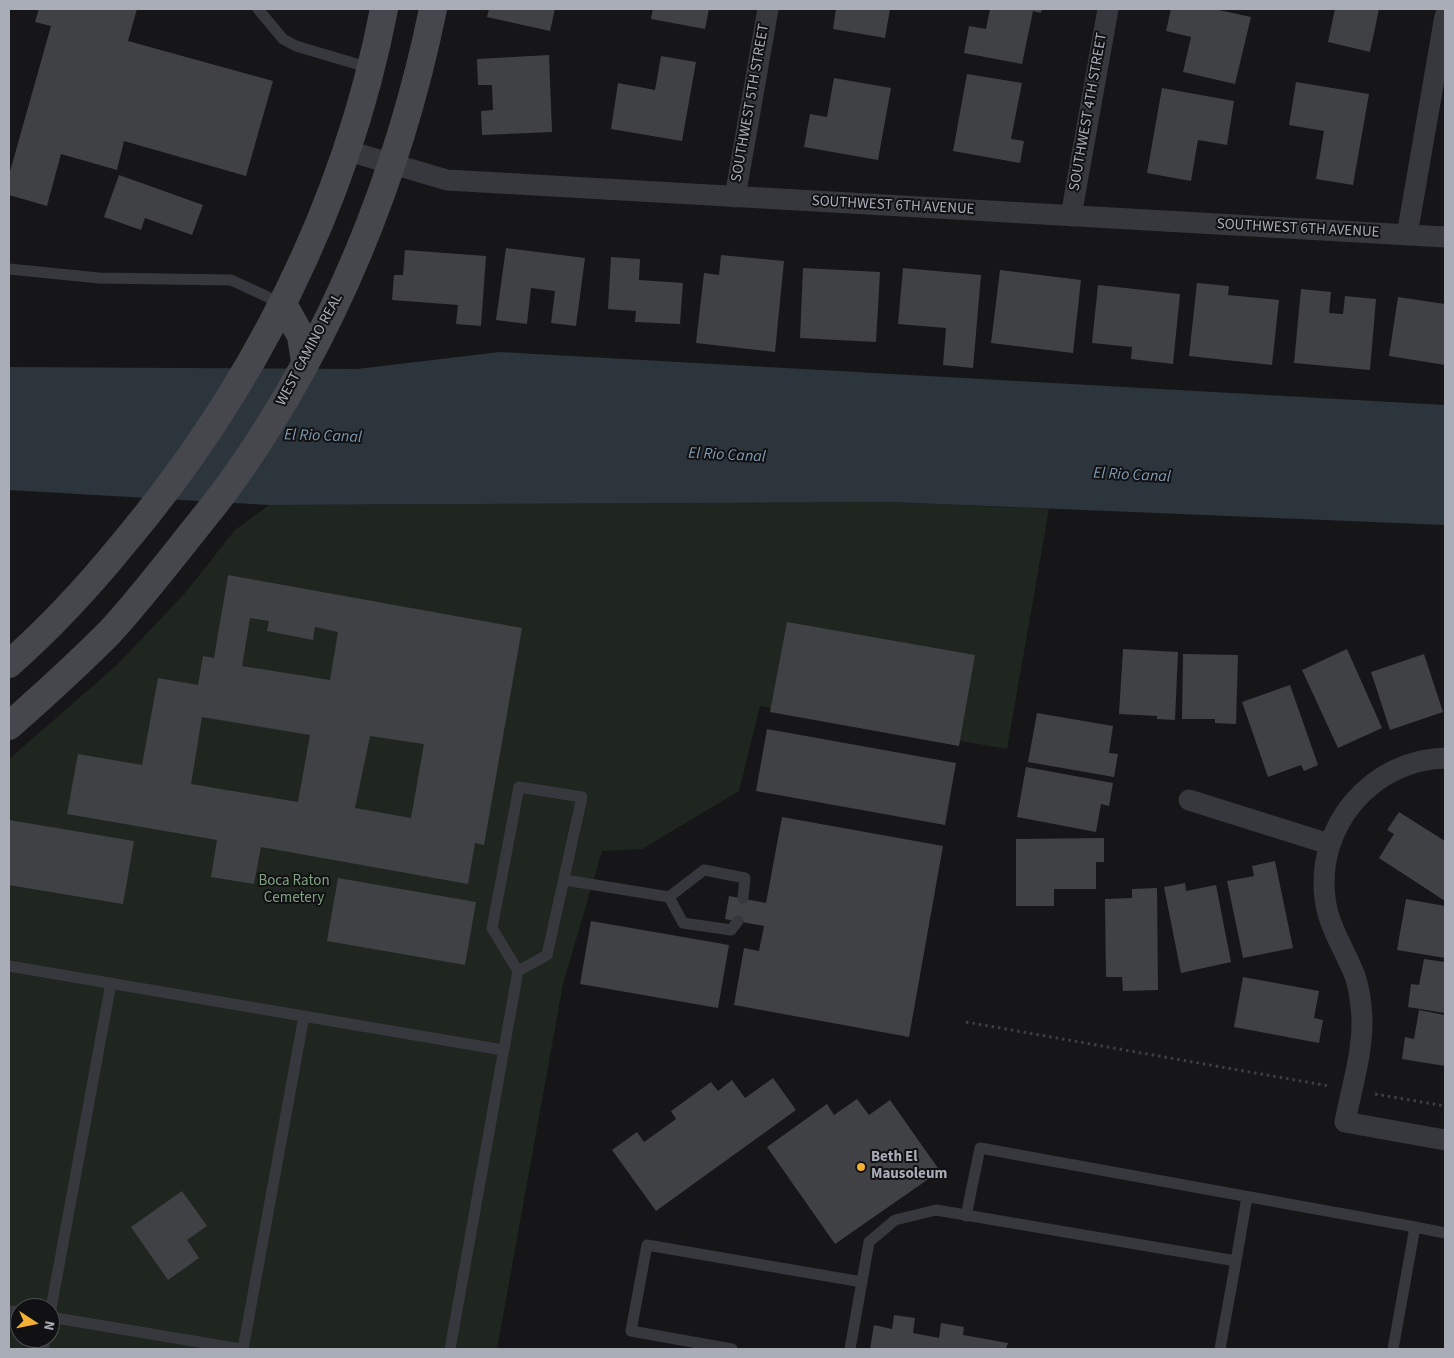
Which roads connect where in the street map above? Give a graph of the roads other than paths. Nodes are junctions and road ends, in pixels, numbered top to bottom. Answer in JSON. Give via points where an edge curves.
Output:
{"nodes":[{"id":1,"x":258,"y":9,"type":"edge"},
{"id":2,"x":384,"y":9,"type":"edge"},
{"id":3,"x":433,"y":9,"type":"edge"},
{"id":4,"x":768,"y":9,"type":"edge"},
{"id":5,"x":1108,"y":9,"type":"edge"},
{"id":6,"x":1445,"y":16,"type":"edge"},
{"id":7,"x":370,"y":68,"type":"junction"},
{"id":8,"x":346,"y":150,"type":"junction"},
{"id":9,"x":392,"y":165,"type":"junction"},
{"id":10,"x":735,"y":197,"type":"junction"},
{"id":11,"x":1071,"y":216,"type":"junction"},
{"id":12,"x":1407,"y":235,"type":"junction"},
{"id":13,"x":1445,"y":237,"type":"edge"},
{"id":14,"x":9,"y":269,"type":"edge"},
{"id":15,"x":283,"y":304,"type":"junction"},
{"id":16,"x":305,"y":362,"type":"junction"},
{"id":17,"x":9,"y":664,"type":"edge"},
{"id":18,"x":9,"y":726,"type":"edge"},
{"id":19,"x":1445,"y":758,"type":"edge"},
{"id":20,"x":1189,"y":800,"type":"dead end"},
{"id":21,"x":1329,"y":844,"type":"junction"},
{"id":22,"x":565,"y":880,"type":"junction"},
{"id":23,"x":669,"y":897,"type":"junction"},
{"id":24,"x":743,"y":898,"type":"dead end"},
{"id":25,"x":738,"y":921,"type":"dead end"},
{"id":26,"x":9,"y":966,"type":"edge"},
{"id":27,"x":518,"y":971,"type":"junction"},
{"id":28,"x":111,"y":983,"type":"junction"},
{"id":29,"x":304,"y":1016,"type":"junction"},
{"id":30,"x":503,"y":1050,"type":"junction"},
{"id":31,"x":1445,"y":1140,"type":"edge"},
{"id":32,"x":1247,"y":1197,"type":"junction"},
{"id":33,"x":966,"y":1216,"type":"junction"},
{"id":34,"x":1415,"y":1227,"type":"junction"},
{"id":35,"x":1445,"y":1233,"type":"edge"},
{"id":36,"x":1236,"y":1261,"type":"junction"},
{"id":37,"x":862,"y":1282,"type":"junction"},
{"id":38,"x":53,"y":1298,"type":"edge"},
{"id":39,"x":60,"y":1318,"type":"edge"},
{"id":40,"x":242,"y":1349,"type":"edge"},
{"id":41,"x":450,"y":1349,"type":"edge"},
{"id":42,"x":732,"y":1349,"type":"edge"},
{"id":43,"x":850,"y":1349,"type":"edge"},
{"id":44,"x":1220,"y":1349,"type":"edge"},
{"id":45,"x":1393,"y":1349,"type":"edge"}],
"edges":[{"from":1,"to":7,"type":"lane","via":[[283,39],[296,46]]},
{"from":2,"to":7,"type":"street"},
{"from":3,"to":9,"type":"street","name":"WEST CAMINO REAL"},
{"from":4,"to":10,"type":"street","name":"SOUTHWEST 5TH STREET"},
{"from":5,"to":11,"type":"street","name":"SOUTHWEST 4TH STREET"},
{"from":6,"to":12,"type":"street"},
{"from":7,"to":8,"type":"street"},
{"from":8,"to":9,"type":"street","name":"SOUTHWEST 6TH AVENUE"},
{"from":8,"to":15,"type":"street"},
{"from":9,"to":10,"type":"street","name":"SOUTHWEST 6TH AVENUE","via":[[447,180]]},
{"from":9,"to":16,"type":"street","name":"WEST CAMINO REAL","via":[[354,263]]},
{"from":10,"to":11,"type":"street","name":"SOUTHWEST 6TH AVENUE"},
{"from":11,"to":12,"type":"street","name":"SOUTHWEST 6TH AVENUE"},
{"from":12,"to":13,"type":"street","name":"SOUTHWEST 6TH AVENUE"},
{"from":14,"to":15,"type":"lane","via":[[99,278],[231,280]]},
{"from":15,"to":16,"type":"street","via":[[302,336]]},
{"from":15,"to":17,"type":"street","via":[[186,466],[92,582]]},
{"from":16,"to":18,"type":"street","name":"WEST CAMINO REAL","via":[[260,440],[143,595],[110,632]]},
{"from":19,"to":21,"type":"street","via":[[1403,765],[1379,778],[1340,819]]},
{"from":20,"to":21,"type":"street"},
{"from":21,"to":31,"type":"street","via":[[1324,871],[1325,899],[1332,926],[1356,977],[1361,1007],[1361,1038],[1345,1122]]},
{"from":22,"to":23,"type":"lane"},
{"from":22,"to":27,"type":"lane","via":[[547,955]]},
{"from":22,"to":27,"type":"lane","via":[[582,797],[519,787],[492,928]]},
{"from":23,"to":24,"type":"lane","via":[[704,870],[745,878]]},
{"from":23,"to":25,"type":"lane","via":[[683,923],[731,930]]},
{"from":26,"to":28,"type":"lane"},
{"from":27,"to":30,"type":"lane"},
{"from":28,"to":29,"type":"lane"},
{"from":28,"to":38,"type":"lane"},
{"from":29,"to":30,"type":"lane"},
{"from":29,"to":40,"type":"lane"},
{"from":30,"to":41,"type":"lane"},
{"from":32,"to":33,"type":"lane","via":[[980,1148]]},
{"from":32,"to":34,"type":"lane"},
{"from":32,"to":36,"type":"lane"},
{"from":33,"to":36,"type":"lane"},
{"from":33,"to":37,"type":"lane","via":[[936,1210],[895,1220],[869,1242]]},
{"from":34,"to":35,"type":"lane"},
{"from":34,"to":45,"type":"lane"},
{"from":36,"to":44,"type":"lane"},
{"from":37,"to":42,"type":"lane","via":[[647,1245],[631,1331]]},
{"from":37,"to":43,"type":"lane"},
{"from":39,"to":40,"type":"lane"}]}
